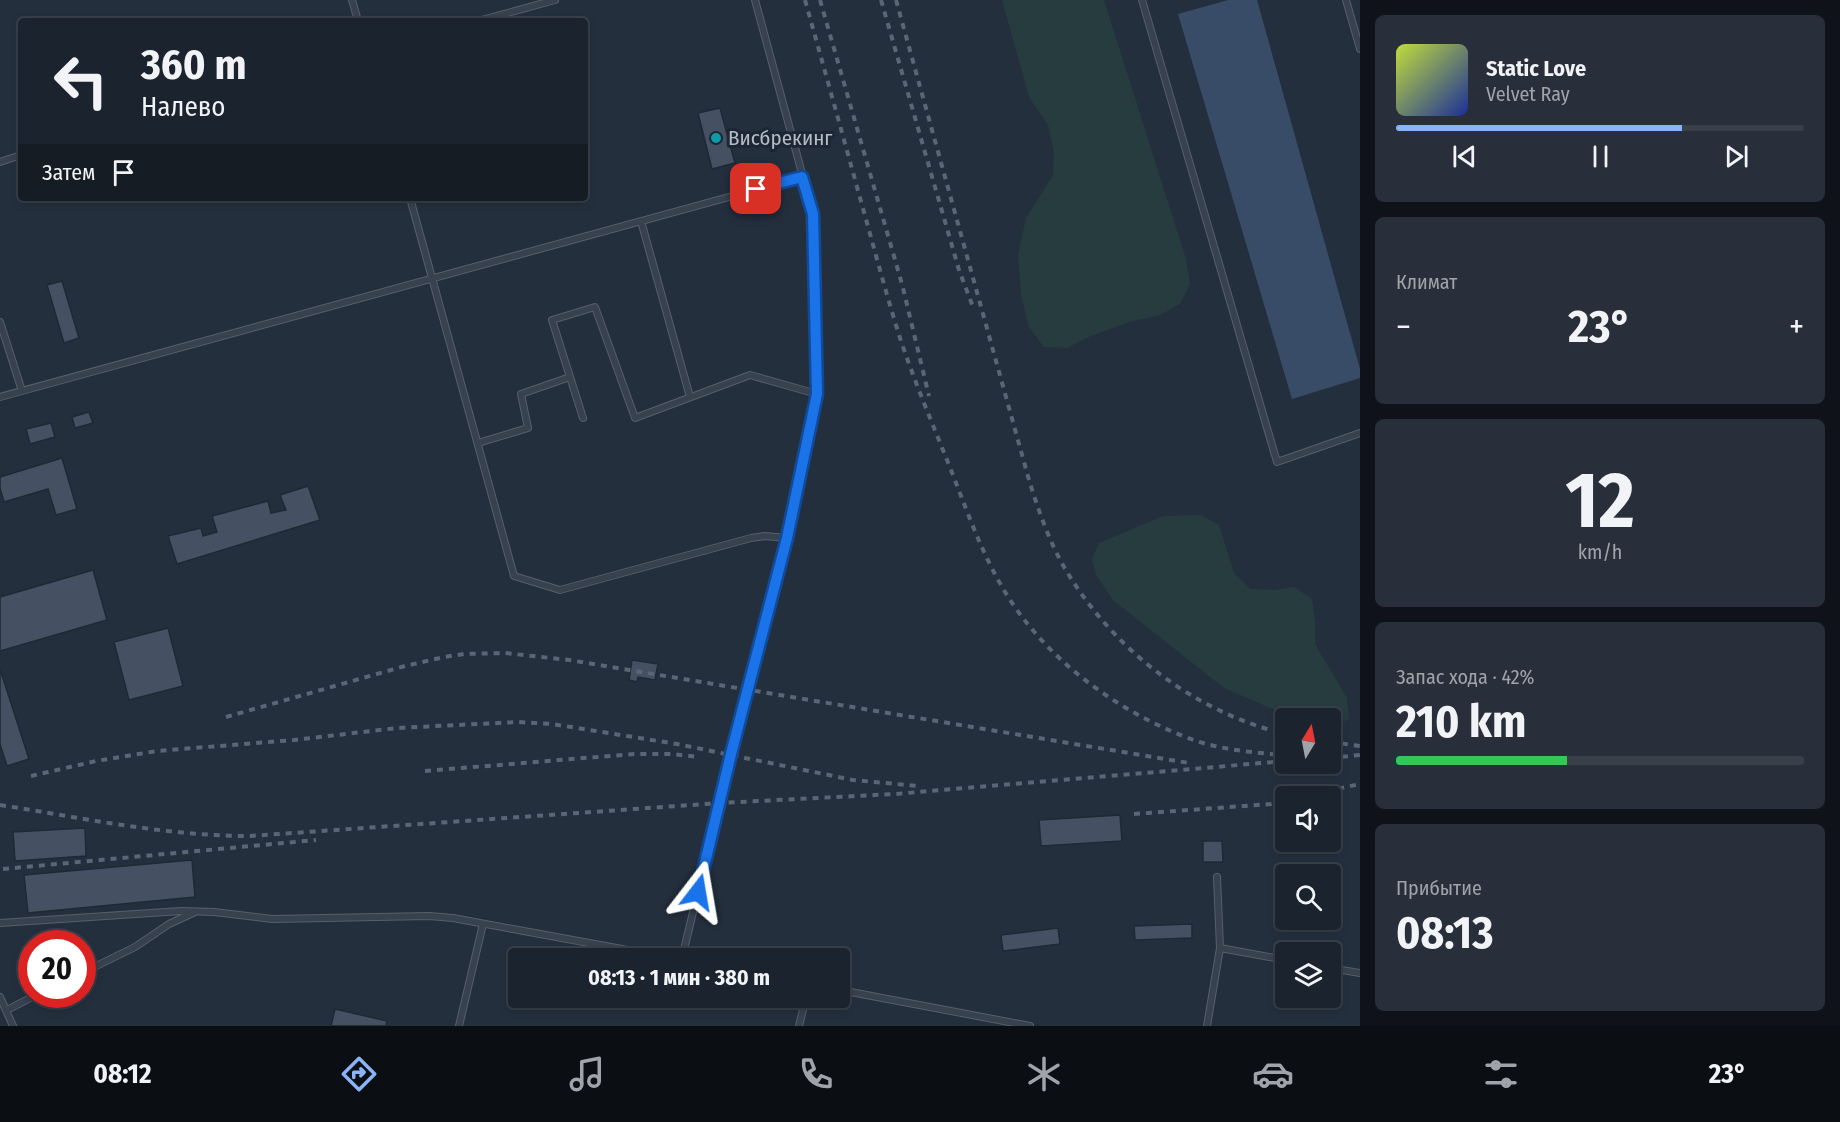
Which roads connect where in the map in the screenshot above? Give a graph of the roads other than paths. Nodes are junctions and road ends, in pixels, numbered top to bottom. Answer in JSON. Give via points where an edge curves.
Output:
{"nodes":[{"id":1,"x":352,"y":0,"type":"edge"},
{"id":2,"x":555,"y":0,"type":"edge"},
{"id":3,"x":755,"y":0,"type":"edge"},
{"id":4,"x":1142,"y":0,"type":"edge"},
{"id":5,"x":1346,"y":0,"type":"edge"},
{"id":6,"x":357,"y":18,"type":"edge"},
{"id":7,"x":489,"y":18,"type":"edge"},
{"id":8,"x":1360,"y":49,"type":"edge"},
{"id":9,"x":18,"y":156,"type":"edge"},
{"id":10,"x":0,"y":162,"type":"edge"},
{"id":11,"x":802,"y":177,"type":"junction"},
{"id":12,"x":411,"y":201,"type":"edge"},
{"id":13,"x":641,"y":221,"type":"junction"},
{"id":14,"x":433,"y":278,"type":"junction"},
{"id":15,"x":0,"y":322,"type":"edge"},
{"id":16,"x":570,"y":377,"type":"junction"},
{"id":17,"x":22,"y":391,"type":"junction"},
{"id":18,"x":817,"y":394,"type":"junction"},
{"id":19,"x":0,"y":397,"type":"edge"},
{"id":20,"x":690,"y":397,"type":"junction"},
{"id":21,"x":583,"y":418,"type":"dead end"},
{"id":22,"x":1360,"y":433,"type":"edge"},
{"id":23,"x":478,"y":444,"type":"junction"},
{"id":24,"x":787,"y":538,"type":"junction"},
{"id":25,"x":1217,"y":877,"type":"dead end"},
{"id":26,"x":199,"y":910,"type":"junction"},
{"id":27,"x":0,"y":923,"type":"edge"},
{"id":28,"x":483,"y":924,"type":"junction"},
{"id":29,"x":616,"y":948,"type":"edge"},
{"id":30,"x":684,"y":948,"type":"edge"},
{"id":31,"x":1220,"y":948,"type":"junction"},
{"id":32,"x":1275,"y":958,"type":"edge"},
{"id":33,"x":96,"y":966,"type":"edge"},
{"id":34,"x":1341,"y":970,"type":"edge"},
{"id":35,"x":1360,"y":973,"type":"edge"},
{"id":36,"x":850,"y":992,"type":"edge"},
{"id":37,"x":0,"y":997,"type":"edge"},
{"id":38,"x":18,"y":1004,"type":"edge"},
{"id":39,"x":804,"y":1008,"type":"edge"},
{"id":40,"x":7,"y":1010,"type":"junction"},
{"id":41,"x":13,"y":1026,"type":"edge"},
{"id":42,"x":459,"y":1026,"type":"edge"},
{"id":43,"x":799,"y":1026,"type":"edge"},
{"id":44,"x":1030,"y":1026,"type":"edge"},
{"id":45,"x":1207,"y":1026,"type":"edge"}],
"edges":[{"from":1,"to":6,"type":"lane"},
{"from":2,"to":7,"type":"lane"},
{"from":3,"to":11,"type":"lane"},
{"from":4,"to":22,"type":"lane","via":[[1277,462]]},
{"from":5,"to":8,"type":"lane"},
{"from":9,"to":10,"type":"lane"},
{"from":11,"to":13,"type":"lane"},
{"from":11,"to":18,"type":"lane","via":[[813,214]]},
{"from":12,"to":14,"type":"lane"},
{"from":13,"to":14,"type":"lane"},
{"from":13,"to":20,"type":"lane"},
{"from":14,"to":17,"type":"lane"},
{"from":14,"to":23,"type":"lane"},
{"from":15,"to":17,"type":"lane"},
{"from":16,"to":20,"type":"lane","via":[[552,320],[596,307],[635,418]]},
{"from":16,"to":21,"type":"lane"},
{"from":16,"to":23,"type":"lane","via":[[521,394],[528,428]]},
{"from":17,"to":19,"type":"lane"},
{"from":18,"to":20,"type":"lane","via":[[750,375]]},
{"from":18,"to":24,"type":"lane"},
{"from":23,"to":24,"type":"lane","via":[[514,576],[523,579],[560,590],[751,538]]},
{"from":24,"to":30,"type":"lane"},
{"from":25,"to":31,"type":"lane"},
{"from":26,"to":27,"type":"lane"},
{"from":26,"to":28,"type":"lane","via":[[272,919],[429,916]]},
{"from":26,"to":33,"type":"lane"},
{"from":28,"to":29,"type":"lane"},
{"from":28,"to":42,"type":"lane"},
{"from":31,"to":32,"type":"lane"},
{"from":31,"to":45,"type":"lane"},
{"from":34,"to":35,"type":"lane"},
{"from":36,"to":44,"type":"lane"},
{"from":37,"to":40,"type":"lane"},
{"from":38,"to":40,"type":"lane"},
{"from":39,"to":43,"type":"lane"},
{"from":40,"to":41,"type":"lane"}]}
